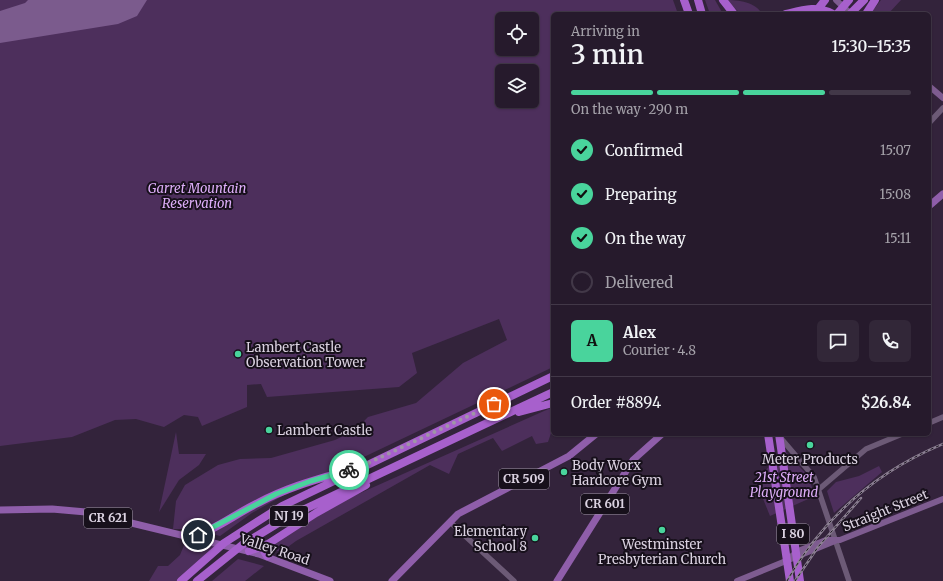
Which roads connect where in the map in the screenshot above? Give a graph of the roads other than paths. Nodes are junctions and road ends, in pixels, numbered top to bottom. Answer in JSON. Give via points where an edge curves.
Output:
{"nodes":[{"id":1,"x":684,"y":0,"type":"edge"},
{"id":2,"x":698,"y":0,"type":"edge"},
{"id":3,"x":719,"y":0,"type":"edge"},
{"id":4,"x":723,"y":0,"type":"edge"},
{"id":5,"x":825,"y":0,"type":"edge"},
{"id":6,"x":836,"y":0,"type":"edge"},
{"id":7,"x":849,"y":0,"type":"edge"},
{"id":8,"x":863,"y":0,"type":"edge"},
{"id":9,"x":689,"y":12,"type":"edge"},
{"id":10,"x":701,"y":12,"type":"edge"},
{"id":11,"x":725,"y":12,"type":"edge"},
{"id":12,"x":732,"y":12,"type":"edge"},
{"id":13,"x":795,"y":12,"type":"edge"},
{"id":14,"x":816,"y":12,"type":"edge"},
{"id":15,"x":828,"y":12,"type":"edge"},
{"id":16,"x":839,"y":12,"type":"edge"},
{"id":17,"x":849,"y":12,"type":"edge"},
{"id":18,"x":853,"y":12,"type":"edge"},
{"id":19,"x":931,"y":88,"type":"edge"},
{"id":20,"x":943,"y":98,"type":"edge"},
{"id":21,"x":943,"y":108,"type":"edge"},
{"id":22,"x":931,"y":121,"type":"edge"},
{"id":23,"x":943,"y":194,"type":"edge"},
{"id":24,"x":931,"y":204,"type":"edge"},
{"id":25,"x":551,"y":373,"type":"edge"},
{"id":26,"x":551,"y":377,"type":"edge"},
{"id":27,"x":545,"y":380,"type":"junction"},
{"id":28,"x":551,"y":393,"type":"edge"},
{"id":29,"x":551,"y":404,"type":"edge"},
{"id":30,"x":943,"y":417,"type":"edge"},
{"id":31,"x":498,"y":418,"type":"junction"},
{"id":32,"x":931,"y":422,"type":"edge"},
{"id":33,"x":594,"y":436,"type":"edge"},
{"id":34,"x":660,"y":436,"type":"edge"},
{"id":35,"x":763,"y":436,"type":"edge"},
{"id":36,"x":768,"y":436,"type":"edge"},
{"id":37,"x":779,"y":436,"type":"edge"},
{"id":38,"x":781,"y":436,"type":"edge"},
{"id":39,"x":897,"y":436,"type":"edge"},
{"id":40,"x":360,"y":467,"type":"junction"},
{"id":41,"x":392,"y":467,"type":"junction"},
{"id":42,"x":818,"y":490,"type":"junction"},
{"id":43,"x":943,"y":499,"type":"edge"},
{"id":44,"x":0,"y":510,"type":"edge"},
{"id":45,"x":450,"y":522,"type":"junction"},
{"id":46,"x":782,"y":528,"type":"junction"},
{"id":47,"x":211,"y":529,"type":"junction"},
{"id":48,"x":190,"y":538,"type":"junction"},
{"id":49,"x":835,"y":540,"type":"junction"},
{"id":50,"x":211,"y":542,"type":"junction"},
{"id":51,"x":268,"y":544,"type":"junction"},
{"id":52,"x":247,"y":551,"type":"junction"},
{"id":53,"x":267,"y":556,"type":"junction"},
{"id":54,"x":181,"y":581,"type":"edge"},
{"id":55,"x":197,"y":581,"type":"edge"},
{"id":56,"x":330,"y":581,"type":"edge"},
{"id":57,"x":392,"y":581,"type":"edge"},
{"id":58,"x":514,"y":581,"type":"edge"},
{"id":59,"x":557,"y":581,"type":"edge"},
{"id":60,"x":737,"y":581,"type":"edge"},
{"id":61,"x":790,"y":581,"type":"edge"},
{"id":62,"x":800,"y":581,"type":"edge"},
{"id":63,"x":849,"y":581,"type":"edge"}],
"edges":[{"from":1,"to":9,"type":"highway"},
{"from":2,"to":10,"type":"highway"},
{"from":3,"to":11,"type":"highway"},
{"from":4,"to":12,"type":"highway"},
{"from":5,"to":14,"type":"highway"},
{"from":6,"to":17,"type":"main road"},
{"from":7,"to":16,"type":"highway"},
{"from":8,"to":18,"type":"highway"},
{"from":13,"to":15,"type":"highway","via":[[812,8]]},
{"from":19,"to":20,"type":"main road"},
{"from":21,"to":22,"type":"street"},
{"from":23,"to":24,"type":"main road"},
{"from":25,"to":27,"type":"highway"},
{"from":26,"to":27,"type":"highway","number":"NJ 19"},
{"from":27,"to":40,"type":"highway","number":"NJ 19"},
{"from":28,"to":31,"type":"highway","number":"NJ 19"},
{"from":29,"to":31,"type":"highway"},
{"from":30,"to":32,"type":"street"},
{"from":31,"to":41,"type":"highway","number":"NJ 19"},
{"from":33,"to":45,"type":"main road","number":"CR 509","via":[[569,456],[461,512]]},
{"from":34,"to":59,"type":"main road","number":"CR 601","via":[[633,460]]},
{"from":35,"to":46,"type":"highway"},
{"from":36,"to":46,"type":"highway","number":"I 80"},
{"from":37,"to":62,"type":"highway","number":"I 80"},
{"from":38,"to":42,"type":"street","via":[[811,472]]},
{"from":39,"to":42,"type":"street","via":[[866,449]]},
{"from":40,"to":47,"type":"highway","via":[[276,494]]},
{"from":40,"to":54,"type":"highway","number":"NJ 19","via":[[258,519],[224,543]]},
{"from":41,"to":51,"type":"highway","via":[[387,474],[322,509]]},
{"from":41,"to":55,"type":"highway","number":"NJ 19","via":[[276,523],[232,552]]},
{"from":42,"to":49,"type":"street"},
{"from":43,"to":49,"type":"main road","name":"Straight Street"},
{"from":44,"to":48,"type":"main road","name":"Valley Road","number":"CR 621","via":[[52,509],[86,512]]},
{"from":45,"to":57,"type":"main road","number":"CR 509"},
{"from":45,"to":58,"type":"street"},
{"from":46,"to":61,"type":"highway","number":"I 80"},
{"from":47,"to":48,"type":"highway"},
{"from":47,"to":50,"type":"highway","via":[[208,533]]},
{"from":48,"to":50,"type":"main road","name":"Valley Road","number":"CR 621"},
{"from":49,"to":60,"type":"main road","name":"Straight Street"},
{"from":49,"to":63,"type":"street"},
{"from":50,"to":52,"type":"main road","name":"Valley Road","number":"CR 621"},
{"from":51,"to":52,"type":"highway"},
{"from":51,"to":53,"type":"highway","via":[[264,551]]},
{"from":52,"to":53,"type":"main road","name":"Valley Road","number":"CR 621"},
{"from":53,"to":56,"type":"main road","name":"Valley Road","number":"CR 621"}]}
